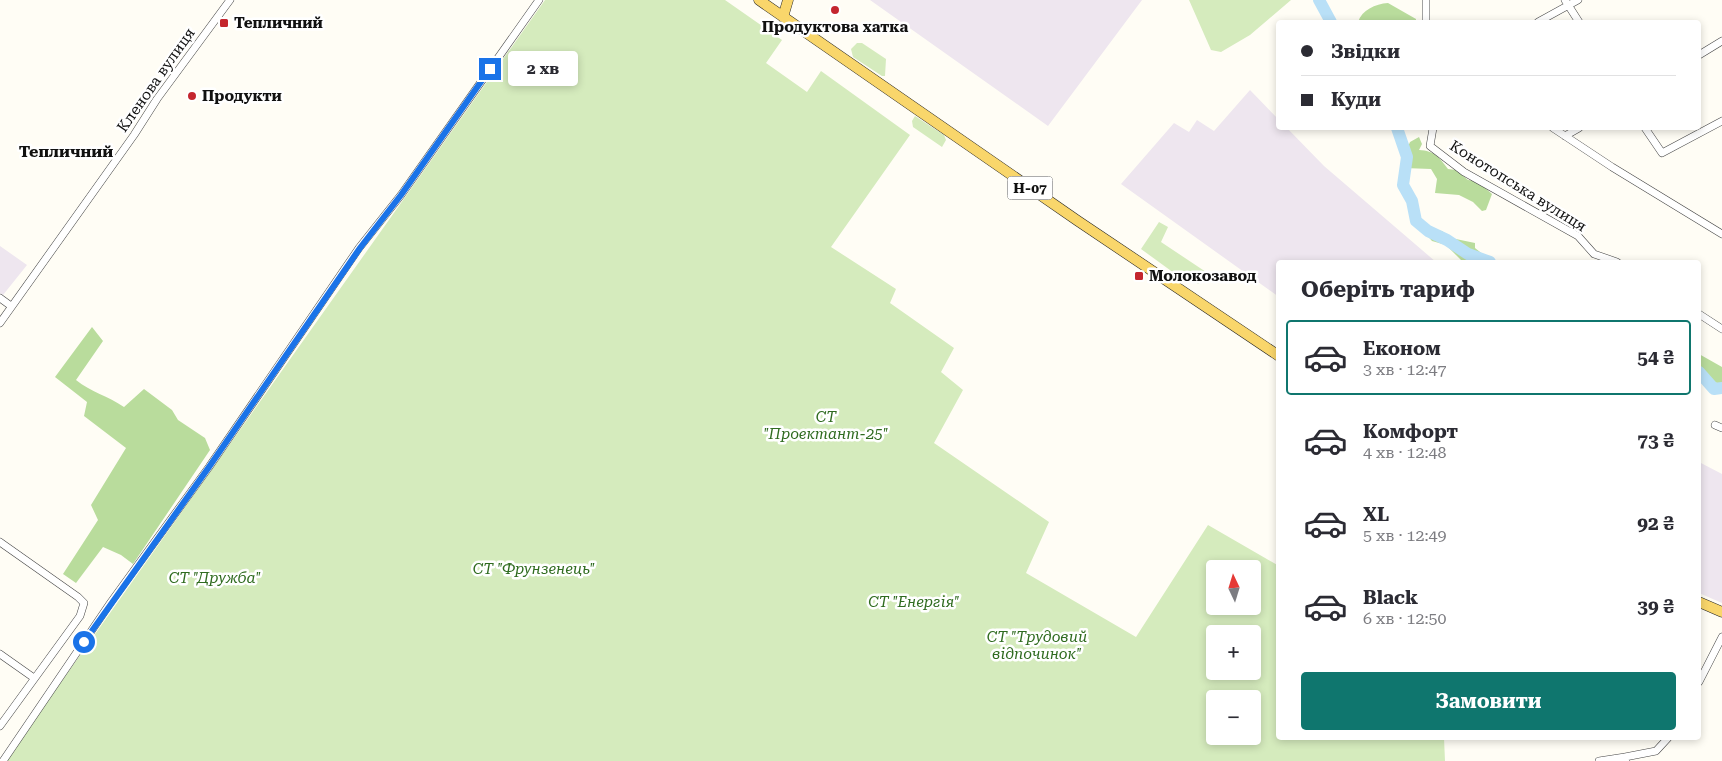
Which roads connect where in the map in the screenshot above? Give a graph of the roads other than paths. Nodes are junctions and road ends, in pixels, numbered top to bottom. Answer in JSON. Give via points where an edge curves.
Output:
{"nodes":[{"id":1,"x":230,"y":0,"type":"edge"},
{"id":2,"x":539,"y":0,"type":"edge"},
{"id":3,"x":759,"y":0,"type":"edge"},
{"id":4,"x":788,"y":0,"type":"edge"},
{"id":5,"x":1426,"y":0,"type":"edge"},
{"id":6,"x":1578,"y":0,"type":"edge"},
{"id":7,"x":1567,"y":3,"type":"edge"},
{"id":8,"x":783,"y":17,"type":"junction"},
{"id":9,"x":1426,"y":20,"type":"edge"},
{"id":10,"x":1541,"y":20,"type":"edge"},
{"id":11,"x":1578,"y":20,"type":"edge"},
{"id":12,"x":1722,"y":41,"type":"edge"},
{"id":13,"x":1701,"y":54,"type":"edge"},
{"id":14,"x":1722,"y":122,"type":"edge"},
{"id":15,"x":1433,"y":130,"type":"edge"},
{"id":16,"x":1556,"y":130,"type":"edge"},
{"id":17,"x":1575,"y":130,"type":"edge"},
{"id":18,"x":1646,"y":130,"type":"edge"},
{"id":19,"x":1565,"y":136,"type":"junction"},
{"id":20,"x":1721,"y":232,"type":"edge"},
{"id":21,"x":1611,"y":260,"type":"edge"},
{"id":22,"x":0,"y":298,"type":"edge"},
{"id":23,"x":11,"y":306,"type":"junction"},
{"id":24,"x":1701,"y":315,"type":"edge"},
{"id":25,"x":0,"y":323,"type":"edge"},
{"id":26,"x":1722,"y":329,"type":"edge"},
{"id":27,"x":1276,"y":354,"type":"edge"},
{"id":28,"x":0,"y":542,"type":"edge"},
{"id":29,"x":1701,"y":603,"type":"edge"},
{"id":30,"x":1722,"y":612,"type":"edge"},
{"id":31,"x":1722,"y":638,"type":"edge"},
{"id":32,"x":0,"y":654,"type":"edge"},
{"id":33,"x":34,"y":678,"type":"junction"},
{"id":34,"x":1701,"y":678,"type":"edge"},
{"id":35,"x":0,"y":726,"type":"edge"},
{"id":36,"x":1666,"y":740,"type":"edge"},
{"id":37,"x":1625,"y":759,"type":"edge"},
{"id":38,"x":3,"y":761,"type":"edge"},
{"id":39,"x":1599,"y":761,"type":"edge"}],
"edges":[{"from":1,"to":23,"type":"street","name":"Кленова вулиця"},
{"from":2,"to":38,"type":"street","via":[[360,248]]},
{"from":3,"to":8,"type":"main road"},
{"from":4,"to":8,"type":"main road"},
{"from":5,"to":9,"type":"street"},
{"from":6,"to":7,"type":"street"},
{"from":7,"to":10,"type":"street"},
{"from":7,"to":11,"type":"street"},
{"from":8,"to":27,"type":"main road","number":"Н-07"},
{"from":12,"to":13,"type":"street"},
{"from":14,"to":18,"type":"street","via":[[1662,153]]},
{"from":15,"to":21,"type":"street","name":"Конотопська вулиця","via":[[1430,146],[1464,172],[1578,236],[1594,254]]},
{"from":16,"to":19,"type":"street"},
{"from":17,"to":19,"type":"street"},
{"from":19,"to":20,"type":"street"},
{"from":22,"to":23,"type":"street"},
{"from":23,"to":25,"type":"street","name":"Кленова вулиця"},
{"from":24,"to":26,"type":"street"},
{"from":28,"to":33,"type":"street","via":[[84,603],[80,616]]},
{"from":29,"to":30,"type":"main road"},
{"from":31,"to":34,"type":"street"},
{"from":32,"to":33,"type":"street"},
{"from":33,"to":35,"type":"street"},
{"from":36,"to":37,"type":"street","via":[[1656,752]]},
{"from":37,"to":39,"type":"street"}]}
